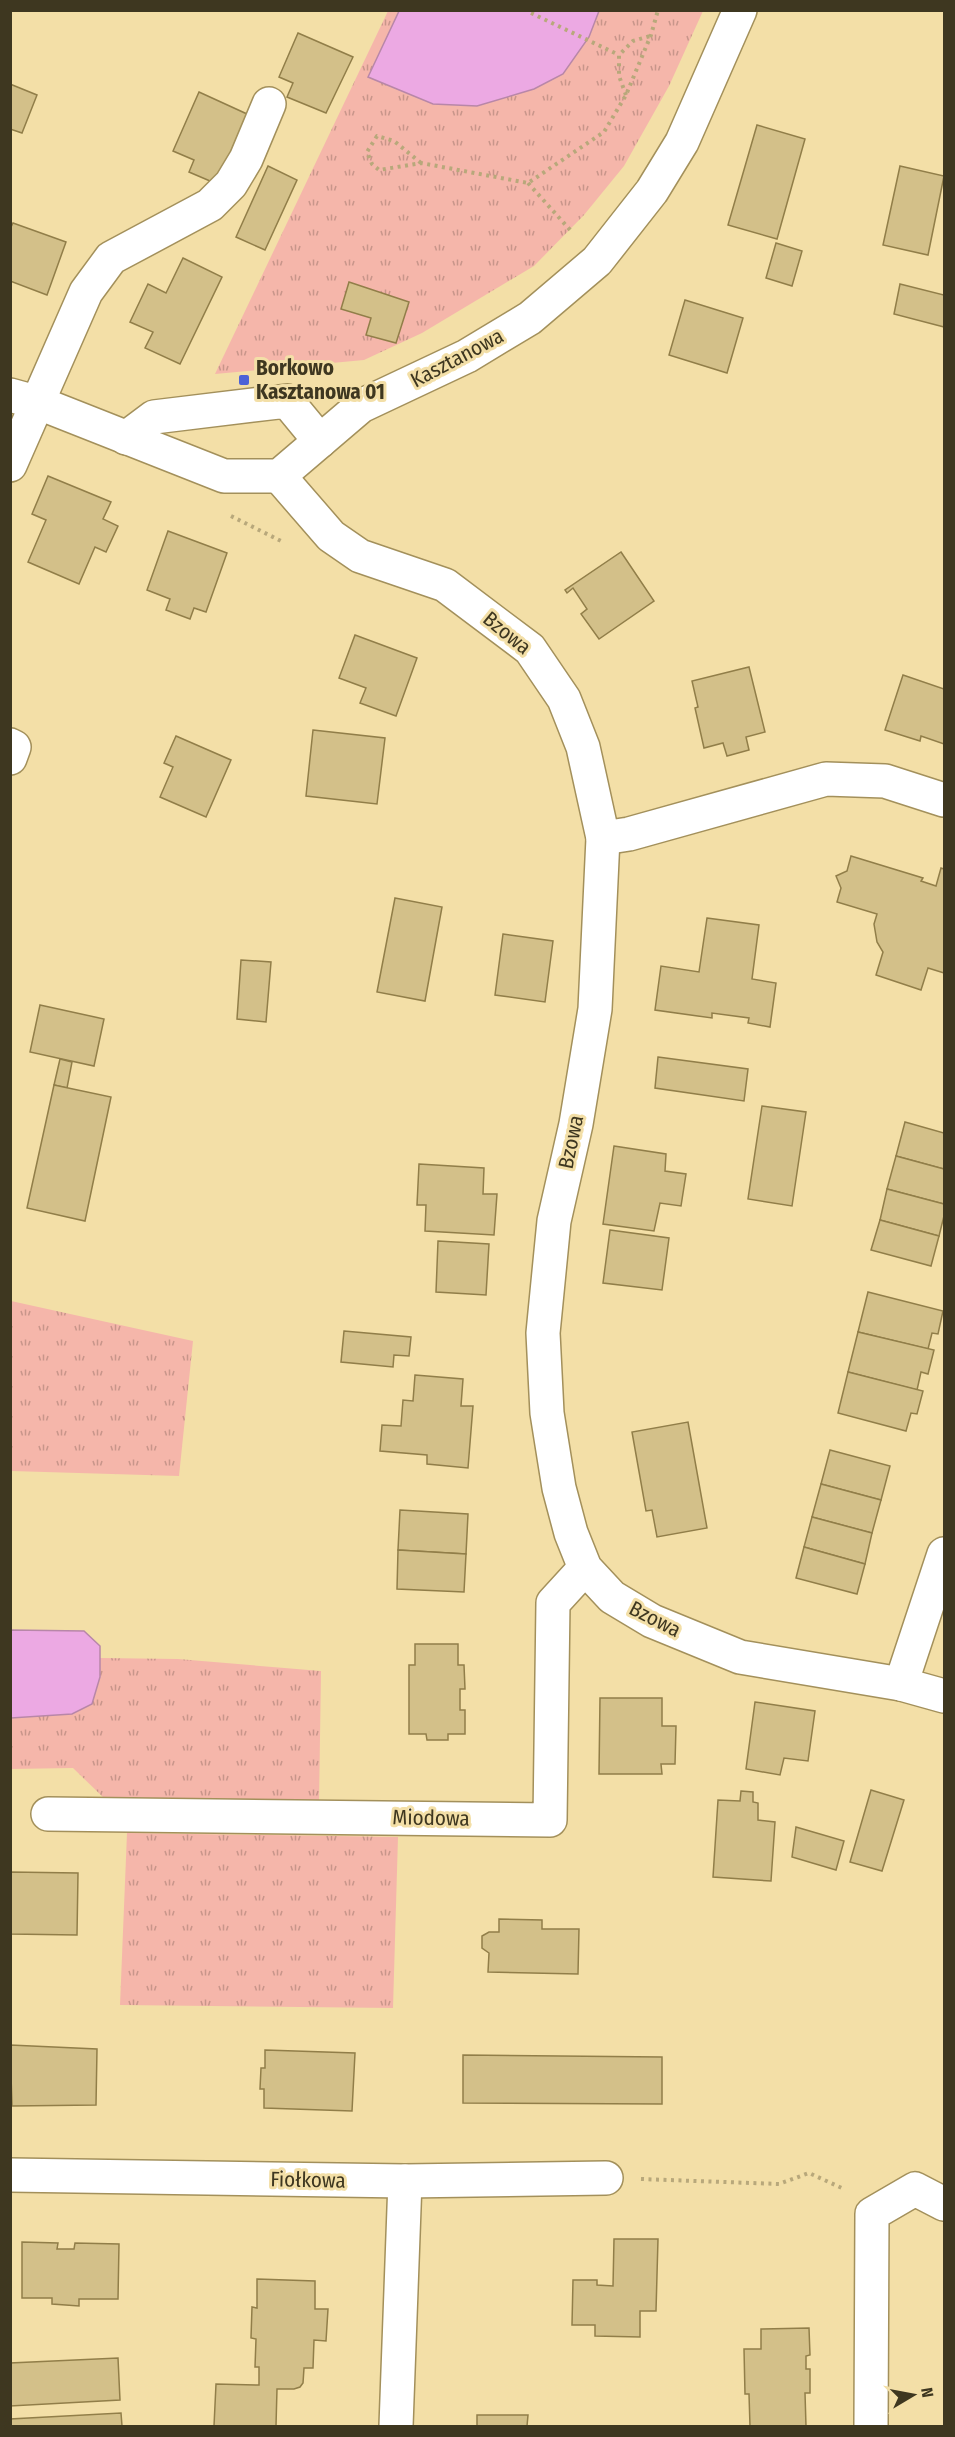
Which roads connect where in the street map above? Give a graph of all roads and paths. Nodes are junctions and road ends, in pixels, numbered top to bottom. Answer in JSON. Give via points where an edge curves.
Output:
{"nodes":[{"id":1,"x":658,"y":10,"type":"edge"},
{"id":2,"x":740,"y":10,"type":"edge"},
{"id":3,"x":531,"y":13,"type":"dead end"},
{"id":4,"x":651,"y":35,"type":"junction"},
{"id":5,"x":619,"y":55,"type":"junction"},
{"id":6,"x":626,"y":95,"type":"junction"},
{"id":7,"x":269,"y":104,"type":"dead end"},
{"id":8,"x":421,"y":163,"type":"junction"},
{"id":9,"x":528,"y":183,"type":"junction"},
{"id":10,"x":578,"y":238,"type":"dead end"},
{"id":11,"x":25,"y":399,"type":"edge"},
{"id":12,"x":126,"y":438,"type":"junction"},
{"id":13,"x":320,"y":441,"type":"junction"},
{"id":14,"x":10,"y":465,"type":"edge"},
{"id":15,"x":279,"y":476,"type":"junction"},
{"id":16,"x":10,"y":745,"type":"edge"},
{"id":17,"x":10,"y":758,"type":"edge"},
{"id":18,"x":945,"y":800,"type":"edge"},
{"id":19,"x":603,"y":838,"type":"junction"},
{"id":20,"x":945,"y":1554,"type":"edge"},
{"id":21,"x":585,"y":1568,"type":"junction"},
{"id":22,"x":901,"y":1684,"type":"junction"},
{"id":23,"x":945,"y":1696,"type":"edge"},
{"id":24,"x":48,"y":1814,"type":"dead end"},
{"id":25,"x":10,"y":2175,"type":"edge"},
{"id":26,"x":606,"y":2178,"type":"joint"},
{"id":27,"x":405,"y":2181,"type":"junction"},
{"id":28,"x":945,"y":2204,"type":"edge"},
{"id":29,"x":872,"y":2214,"type":"junction"},
{"id":30,"x":396,"y":2427,"type":"edge"},
{"id":31,"x":872,"y":2427,"type":"edge"}],
"edges":[{"from":1,"to":4,"type":"path"},
{"from":2,"to":13,"type":"street","name":"Kasztanowa","via":[[682,142],[652,191],[597,261],[530,318],[467,356],[361,406]]},
{"from":3,"to":5,"type":"path"},
{"from":4,"to":5,"type":"path","via":[[633,41]]},
{"from":4,"to":6,"type":"path"},
{"from":5,"to":6,"type":"path","via":[[619,76]]},
{"from":6,"to":9,"type":"path","via":[[604,132]]},
{"from":7,"to":11,"type":"street","via":[[236,176],[210,205],[111,258],[86,292]]},
{"from":8,"to":8,"type":"path","via":[[394,141],[377,136],[367,152],[379,170]]},
{"from":8,"to":9,"type":"path"},
{"from":9,"to":10,"type":"path"},
{"from":11,"to":12,"type":"street"},
{"from":11,"to":14,"type":"street"},
{"from":12,"to":13,"type":"street","via":[[154,417],[287,401]]},
{"from":12,"to":15,"type":"street","via":[[224,476]]},
{"from":13,"to":15,"type":"street","name":"Kasztanowa"},
{"from":15,"to":19,"type":"street","name":"Bzowa","via":[[332,536],[360,556],[445,585],[530,649],[564,699],[583,747]]},
{"from":16,"to":17,"type":"street","via":[[15,747]]},
{"from":18,"to":19,"type":"street","via":[[885,781],[826,779]]},
{"from":19,"to":21,"type":"street","name":"Bzowa","via":[[595,1008],[576,1124],[554,1221],[543,1333],[547,1413],[558,1488]]},
{"from":20,"to":22,"type":"street"},
{"from":21,"to":22,"type":"street","name":"Bzowa","via":[[612,1597],[652,1621],[740,1657]]},
{"from":21,"to":24,"type":"street","name":"Miodowa","via":[[554,1603],[550,1820]]},
{"from":22,"to":23,"type":"street","name":"Bzowa"},
{"from":25,"to":27,"type":"street","name":"Fiołkowa"},
{"from":26,"to":27,"type":"street","name":"Fiołkowa"},
{"from":26,"to":29,"type":"path","via":[[779,2184],[809,2173],[842,2188]]},
{"from":27,"to":30,"type":"street"},
{"from":28,"to":29,"type":"street","via":[[915,2189]]},
{"from":29,"to":31,"type":"street"}]}
